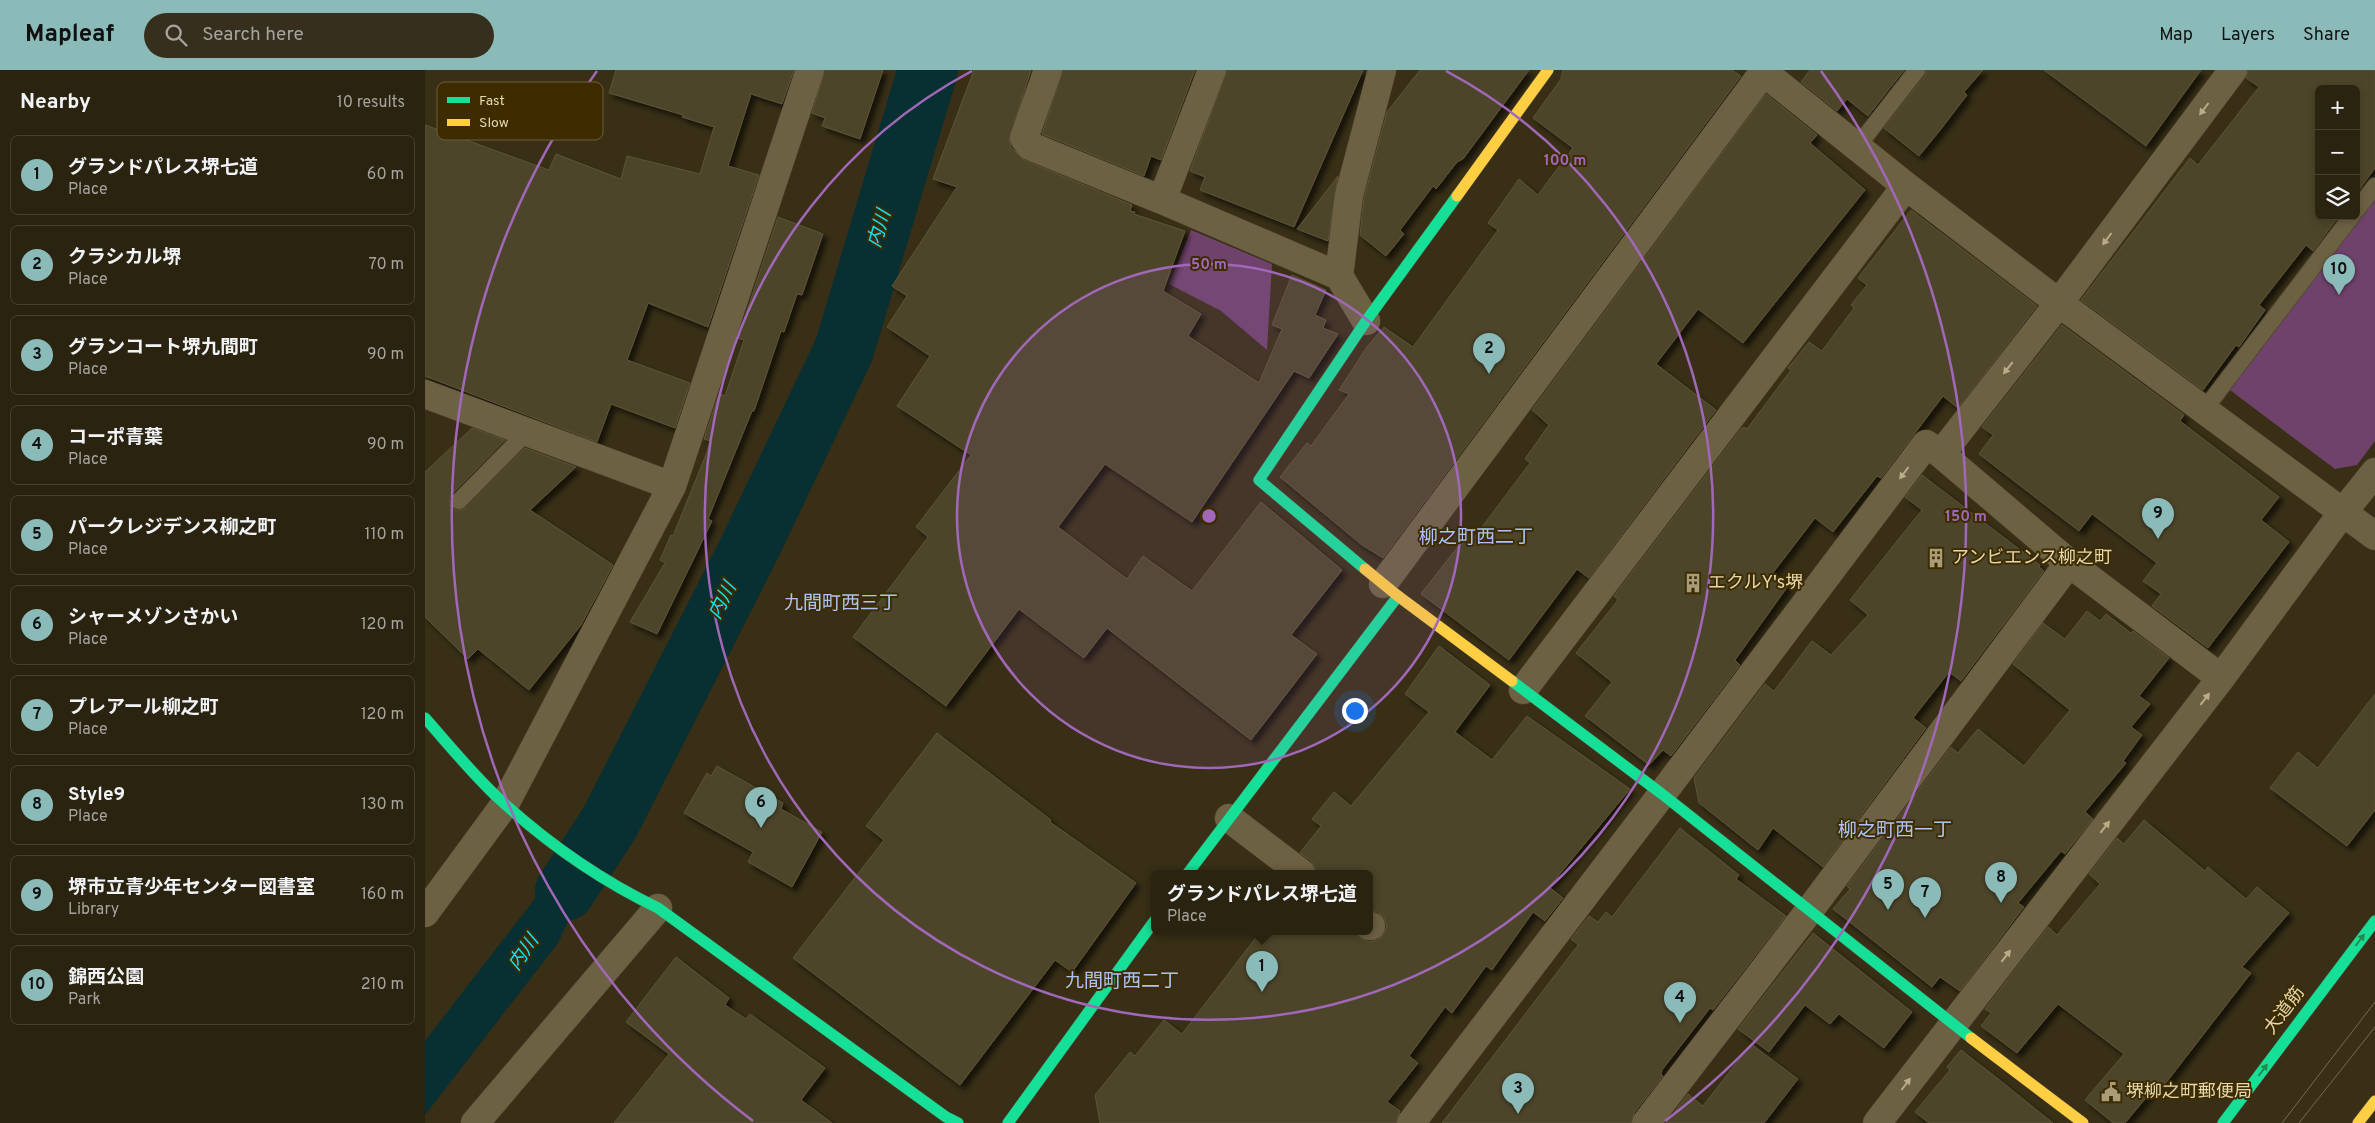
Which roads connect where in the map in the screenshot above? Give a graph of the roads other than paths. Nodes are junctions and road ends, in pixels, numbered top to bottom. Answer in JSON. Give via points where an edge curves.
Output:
{"nodes":[{"id":1,"x":810,"y":70,"type":"edge"},
{"id":2,"x":1048,"y":70,"type":"edge"},
{"id":3,"x":1212,"y":70,"type":"edge"},
{"id":4,"x":1382,"y":70,"type":"edge"},
{"id":5,"x":1548,"y":70,"type":"edge"},
{"id":6,"x":1763,"y":70,"type":"edge"},
{"id":7,"x":1917,"y":70,"type":"edge"},
{"id":8,"x":2233,"y":70,"type":"edge"},
{"id":9,"x":1857,"y":147,"type":"junction"},
{"id":10,"x":1906,"y":186,"type":"junction"},
{"id":11,"x":2375,"y":186,"type":"edge"},
{"id":12,"x":1162,"y":200,"type":"junction"},
{"id":13,"x":2360,"y":206,"type":"edge"},
{"id":14,"x":2349,"y":220,"type":"edge"},
{"id":15,"x":1339,"y":276,"type":"junction"},
{"id":16,"x":2059,"y":303,"type":"junction"},
{"id":17,"x":1366,"y":321,"type":"junction"},
{"id":18,"x":425,"y":394,"type":"edge"},
{"id":19,"x":2204,"y":410,"type":"junction"},
{"id":20,"x":527,"y":432,"type":"junction"},
{"id":21,"x":1941,"y":454,"type":"junction"},
{"id":22,"x":2375,"y":472,"type":"edge"},
{"id":23,"x":672,"y":486,"type":"junction"},
{"id":24,"x":459,"y":501,"type":"dead end"},
{"id":25,"x":2343,"y":512,"type":"junction"},
{"id":26,"x":2375,"y":536,"type":"edge"},
{"id":27,"x":2069,"y":563,"type":"junction"},
{"id":28,"x":1391,"y":590,"type":"junction"},
{"id":29,"x":2221,"y":678,"type":"junction"},
{"id":30,"x":1523,"y":690,"type":"junction"},
{"id":31,"x":425,"y":718,"type":"edge"},
{"id":32,"x":1663,"y":794,"type":"junction"},
{"id":33,"x":505,"y":804,"type":"junction"},
{"id":34,"x":1229,"y":818,"type":"junction"},
{"id":35,"x":1190,"y":870,"type":"edge"},
{"id":36,"x":1297,"y":870,"type":"edge"},
{"id":37,"x":658,"y":908,"type":"junction"},
{"id":38,"x":1809,"y":911,"type":"junction"},
{"id":39,"x":425,"y":913,"type":"edge"},
{"id":40,"x":2375,"y":921,"type":"edge"},
{"id":41,"x":1151,"y":926,"type":"edge"},
{"id":42,"x":1953,"y":1024,"type":"junction"},
{"id":43,"x":2375,"y":1102,"type":"edge"},
{"id":44,"x":475,"y":1123,"type":"edge"},
{"id":45,"x":958,"y":1123,"type":"edge"},
{"id":46,"x":1008,"y":1123,"type":"edge"},
{"id":47,"x":1411,"y":1123,"type":"edge"},
{"id":48,"x":1646,"y":1123,"type":"edge"},
{"id":49,"x":1877,"y":1123,"type":"edge"},
{"id":50,"x":2083,"y":1123,"type":"edge"},
{"id":51,"x":2223,"y":1123,"type":"edge"},
{"id":52,"x":2358,"y":1123,"type":"edge"}],
"edges":[{"from":1,"to":23,"type":"street"},
{"from":2,"to":12,"type":"street","via":[[1024,138],[1030,146]]},
{"from":3,"to":12,"type":"street"},
{"from":4,"to":15,"type":"street","via":[[1349,195]]},
{"from":5,"to":17,"type":"street"},
{"from":6,"to":9,"type":"street"},
{"from":6,"to":28,"type":"street"},
{"from":7,"to":9,"type":"lane"},
{"from":8,"to":16,"type":"street","one_way":true},
{"from":9,"to":10,"type":"street"},
{"from":10,"to":16,"type":"street"},
{"from":10,"to":30,"type":"street"},
{"from":11,"to":13,"type":"lane"},
{"from":12,"to":15,"type":"street"},
{"from":14,"to":19,"type":"lane"},
{"from":15,"to":17,"type":"street"},
{"from":16,"to":19,"type":"street"},
{"from":16,"to":21,"type":"street","one_way":true},
{"from":17,"to":28,"type":"street","via":[[1259,480]]},
{"from":18,"to":20,"type":"street"},
{"from":19,"to":25,"type":"street"},
{"from":20,"to":23,"type":"street"},
{"from":20,"to":24,"type":"lane"},
{"from":21,"to":27,"type":"street"},
{"from":21,"to":32,"type":"street","one_way":true,"via":[[1926,444]]},
{"from":22,"to":25,"type":"street"},
{"from":23,"to":33,"type":"street"},
{"from":25,"to":26,"type":"street"},
{"from":25,"to":29,"type":"street"},
{"from":27,"to":29,"type":"street"},
{"from":27,"to":38,"type":"street"},
{"from":28,"to":30,"type":"street"},
{"from":28,"to":34,"type":"street"},
{"from":42,"to":29,"type":"street","one_way":true},
{"from":30,"to":32,"type":"street"},
{"from":31,"to":33,"type":"street"},
{"from":32,"to":38,"type":"street"},
{"from":32,"to":47,"type":"street"},
{"from":33,"to":37,"type":"street","via":[[554,844],[631,896]]},
{"from":33,"to":39,"type":"street"},
{"from":34,"to":35,"type":"street"},
{"from":34,"to":36,"type":"street"},
{"from":37,"to":44,"type":"street"},
{"from":37,"to":45,"type":"street"},
{"from":38,"to":42,"type":"street"},
{"from":38,"to":48,"type":"street"},
{"from":51,"to":40,"type":"street","name":"大道筋","one_way":true},
{"from":41,"to":46,"type":"street"},
{"from":49,"to":42,"type":"street","one_way":true},
{"from":42,"to":50,"type":"street"},
{"from":43,"to":52,"type":"street"}]}
